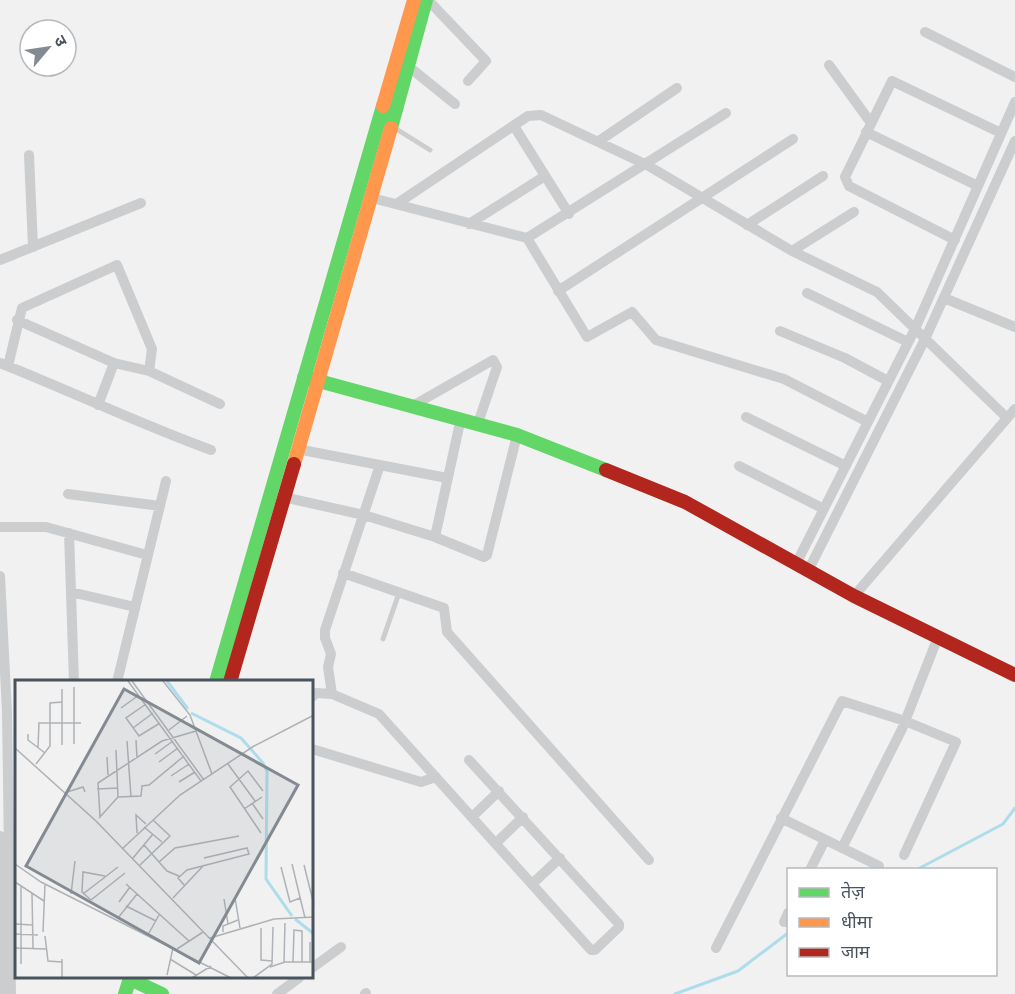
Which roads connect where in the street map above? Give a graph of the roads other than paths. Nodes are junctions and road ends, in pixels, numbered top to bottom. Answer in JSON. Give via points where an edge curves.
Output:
{"nodes":[{"id":1,"x":414,"y":0,"type":"edge"},
{"id":2,"x":427,"y":0,"type":"edge"},
{"id":3,"x":925,"y":32,"type":"dead end"},
{"id":4,"x":829,"y":65,"type":"dead end"},
{"id":5,"x":408,"y":66,"type":"junction"},
{"id":6,"x":1015,"y":77,"type":"edge"},
{"id":7,"x":468,"y":81,"type":"dead end"},
{"id":8,"x":677,"y":88,"type":"dead end"},
{"id":9,"x":455,"y":104,"type":"dead end"},
{"id":10,"x":1014,"y":107,"type":"edge"},
{"id":11,"x":726,"y":113,"type":"dead end"},
{"id":12,"x":391,"y":126,"type":"junction"},
{"id":13,"x":514,"y":126,"type":"junction"},
{"id":14,"x":868,"y":128,"type":"junction"},
{"id":15,"x":1001,"y":133,"type":"junction"},
{"id":16,"x":793,"y":139,"type":"dead end"},
{"id":17,"x":598,"y":141,"type":"junction"},
{"id":18,"x":1015,"y":141,"type":"edge"},
{"id":19,"x":430,"y":150,"type":"dead end"},
{"id":20,"x":29,"y":155,"type":"dead end"},
{"id":21,"x":989,"y":160,"type":"junction"},
{"id":22,"x":647,"y":165,"type":"junction"},
{"id":23,"x":1004,"y":166,"type":"junction"},
{"id":24,"x":545,"y":176,"type":"junction"},
{"id":25,"x":823,"y":176,"type":"dead end"},
{"id":26,"x":978,"y":186,"type":"junction"},
{"id":27,"x":372,"y":198,"type":"junction"},
{"id":28,"x":705,"y":199,"type":"junction"},
{"id":29,"x":141,"y":203,"type":"dead end"},
{"id":30,"x":398,"y":203,"type":"junction"},
{"id":31,"x":854,"y":212,"type":"dead end"},
{"id":32,"x":569,"y":214,"type":"junction"},
{"id":33,"x":965,"y":215,"type":"junction"},
{"id":34,"x":980,"y":220,"type":"junction"},
{"id":35,"x":469,"y":224,"type":"junction"},
{"id":36,"x":747,"y":225,"type":"junction"},
{"id":37,"x":527,"y":238,"type":"junction"},
{"id":38,"x":955,"y":240,"type":"junction"},
{"id":39,"x":33,"y":247,"type":"junction"},
{"id":40,"x":792,"y":251,"type":"junction"},
{"id":41,"x":0,"y":260,"type":"edge"},
{"id":42,"x":558,"y":291,"type":"junction"},
{"id":43,"x":807,"y":293,"type":"dead end"},
{"id":44,"x":944,"y":298,"type":"junction"},
{"id":45,"x":17,"y":320,"type":"junction"},
{"id":46,"x":1015,"y":327,"type":"edge"},
{"id":47,"x":915,"y":329,"type":"junction"},
{"id":48,"x":780,"y":331,"type":"dead end"},
{"id":49,"x":925,"y":339,"type":"junction"},
{"id":50,"x":908,"y":342,"type":"junction"},
{"id":51,"x":114,"y":363,"type":"junction"},
{"id":52,"x":4,"y":365,"type":"edge"},
{"id":53,"x":149,"y":371,"type":"junction"},
{"id":54,"x":304,"y":377,"type":"junction"},
{"id":55,"x":319,"y":381,"type":"junction"},
{"id":56,"x":888,"y":381,"type":"junction"},
{"id":57,"x":220,"y":404,"type":"dead end"},
{"id":58,"x":98,"y":405,"type":"junction"},
{"id":59,"x":414,"y":405,"type":"junction"},
{"id":60,"x":1015,"y":409,"type":"edge"},
{"id":61,"x":746,"y":417,"type":"dead end"},
{"id":62,"x":461,"y":418,"type":"junction"},
{"id":63,"x":1007,"y":418,"type":"junction"},
{"id":64,"x":868,"y":422,"type":"junction"},
{"id":65,"x":478,"y":423,"type":"junction"},
{"id":66,"x":517,"y":435,"type":"junction"},
{"id":67,"x":855,"y":448,"type":"junction"},
{"id":68,"x":297,"y":449,"type":"junction"},
{"id":69,"x":211,"y":450,"type":"dead end"},
{"id":70,"x":867,"y":455,"type":"junction"},
{"id":71,"x":380,"y":465,"type":"junction"},
{"id":72,"x":739,"y":466,"type":"dead end"},
{"id":73,"x":846,"y":466,"type":"junction"},
{"id":74,"x":447,"y":478,"type":"junction"},
{"id":75,"x":166,"y":481,"type":"dead end"},
{"id":76,"x":68,"y":494,"type":"dead end"},
{"id":77,"x":283,"y":497,"type":"junction"},
{"id":78,"x":160,"y":506,"type":"junction"},
{"id":79,"x":824,"y":509,"type":"junction"},
{"id":80,"x":364,"y":514,"type":"junction"},
{"id":81,"x":0,"y":527,"type":"edge"},
{"id":82,"x":69,"y":533,"type":"junction"},
{"id":83,"x":435,"y":537,"type":"junction"},
{"id":84,"x":147,"y":555,"type":"junction"},
{"id":85,"x":802,"y":567,"type":"junction"},
{"id":86,"x":344,"y":573,"type":"junction"},
{"id":87,"x":0,"y":576,"type":"edge"},
{"id":88,"x":71,"y":592,"type":"junction"},
{"id":89,"x":400,"y":592,"type":"junction"},
{"id":90,"x":847,"y":592,"type":"junction"},
{"id":91,"x":135,"y":607,"type":"junction"},
{"id":92,"x":938,"y":637,"type":"junction"},
{"id":93,"x":383,"y":639,"type":"dead end"},
{"id":94,"x":1015,"y":675,"type":"edge"},
{"id":95,"x":74,"y":680,"type":"edge"},
{"id":96,"x":117,"y":680,"type":"edge"},
{"id":97,"x":217,"y":680,"type":"edge"},
{"id":98,"x":231,"y":680,"type":"edge"},
{"id":99,"x":332,"y":694,"type":"junction"},
{"id":100,"x":314,"y":696,"type":"edge"},
{"id":101,"x":12,"y":701,"type":"edge"},
{"id":102,"x":905,"y":721,"type":"junction"},
{"id":103,"x":314,"y":750,"type":"edge"},
{"id":104,"x":470,"y":760,"type":"dead end"},
{"id":105,"x":436,"y":777,"type":"junction"},
{"id":106,"x":498,"y":791,"type":"junction"},
{"id":107,"x":8,"y":809,"type":"edge"},
{"id":108,"x":472,"y":817,"type":"junction"},
{"id":109,"x":523,"y":817,"type":"junction"},
{"id":110,"x":781,"y":818,"type":"junction"},
{"id":111,"x":0,"y":836,"type":"edge"},
{"id":112,"x":825,"y":840,"type":"junction"},
{"id":113,"x":496,"y":843,"type":"junction"},
{"id":114,"x":0,"y":845,"type":"edge"},
{"id":115,"x":842,"y":848,"type":"junction"},
{"id":116,"x":904,"y":855,"type":"dead end"},
{"id":117,"x":560,"y":858,"type":"junction"},
{"id":118,"x":649,"y":860,"type":"dead end"},
{"id":119,"x":9,"y":864,"type":"edge"},
{"id":120,"x":879,"y":866,"type":"dead end"},
{"id":121,"x":811,"y":868,"type":"edge"},
{"id":122,"x":532,"y":884,"type":"junction"},
{"id":123,"x":341,"y":947,"type":"dead end"},
{"id":124,"x":716,"y":948,"type":"dead end"},
{"id":125,"x":314,"y":967,"type":"edge"},
{"id":126,"x":298,"y":979,"type":"edge"},
{"id":127,"x":138,"y":983,"type":"edge"},
{"id":128,"x":2,"y":994,"type":"edge"},
{"id":129,"x":11,"y":994,"type":"edge"},
{"id":130,"x":125,"y":994,"type":"edge"},
{"id":131,"x":162,"y":994,"type":"edge"},
{"id":132,"x":277,"y":994,"type":"edge"}],
"edges":[{"from":1,"to":54,"type":"main road"},
{"from":2,"to":5,"type":"main road"},
{"from":2,"to":7,"type":"street","via":[[486,61]]},
{"from":3,"to":6,"type":"street"},
{"from":4,"to":14,"type":"street"},
{"from":5,"to":9,"type":"street"},
{"from":5,"to":12,"type":"main road"},
{"from":8,"to":17,"type":"street"},
{"from":10,"to":15,"type":"street"},
{"from":11,"to":22,"type":"street"},
{"from":12,"to":19,"type":"lane"},
{"from":12,"to":27,"type":"main road"},
{"from":13,"to":17,"type":"street","via":[[528,116],[541,115]]},
{"from":13,"to":24,"type":"street"},
{"from":13,"to":30,"type":"street"},
{"from":14,"to":15,"type":"street","via":[[889,84],[895,81]]},
{"from":14,"to":26,"type":"street"},
{"from":14,"to":38,"type":"street","via":[[845,177],[846,184]]},
{"from":15,"to":21,"type":"street"},
{"from":16,"to":28,"type":"street"},
{"from":17,"to":22,"type":"street"},
{"from":18,"to":23,"type":"street"},
{"from":20,"to":39,"type":"street"},
{"from":21,"to":23,"type":"street"},
{"from":21,"to":26,"type":"street"},
{"from":22,"to":28,"type":"street"},
{"from":22,"to":32,"type":"street"},
{"from":23,"to":34,"type":"street"},
{"from":24,"to":32,"type":"street"},
{"from":24,"to":35,"type":"street"},
{"from":25,"to":36,"type":"street"},
{"from":26,"to":33,"type":"street"},
{"from":27,"to":30,"type":"street"},
{"from":27,"to":55,"type":"main road"},
{"from":28,"to":36,"type":"street"},
{"from":28,"to":42,"type":"street"},
{"from":29,"to":39,"type":"street"},
{"from":30,"to":35,"type":"street"},
{"from":31,"to":40,"type":"street"},
{"from":32,"to":37,"type":"street"},
{"from":33,"to":34,"type":"street"},
{"from":33,"to":38,"type":"street"},
{"from":34,"to":44,"type":"street"},
{"from":35,"to":37,"type":"street"},
{"from":36,"to":40,"type":"street"},
{"from":37,"to":42,"type":"street"},
{"from":38,"to":47,"type":"street"},
{"from":39,"to":41,"type":"street"},
{"from":40,"to":47,"type":"street","via":[[877,292]]},
{"from":42,"to":64,"type":"street","via":[[587,337],[632,312],[656,340],[784,379]]},
{"from":43,"to":50,"type":"street"},
{"from":44,"to":46,"type":"street"},
{"from":44,"to":49,"type":"street"},
{"from":45,"to":51,"type":"street"},
{"from":45,"to":52,"type":"street"},
{"from":45,"to":53,"type":"street","via":[[26,304],[117,265],[152,349]]},
{"from":47,"to":49,"type":"street"},
{"from":47,"to":50,"type":"street"},
{"from":48,"to":56,"type":"street"},
{"from":49,"to":63,"type":"street"},
{"from":49,"to":70,"type":"street"},
{"from":50,"to":56,"type":"street"},
{"from":51,"to":53,"type":"street"},
{"from":51,"to":58,"type":"street"},
{"from":52,"to":58,"type":"street"},
{"from":53,"to":57,"type":"street"},
{"from":54,"to":55,"type":"main road"},
{"from":54,"to":97,"type":"main road"},
{"from":55,"to":59,"type":"main road"},
{"from":55,"to":68,"type":"main road"},
{"from":56,"to":64,"type":"street"},
{"from":58,"to":69,"type":"street"},
{"from":59,"to":62,"type":"main road"},
{"from":59,"to":65,"type":"street","via":[[493,360],[497,367]]},
{"from":60,"to":63,"type":"street"},
{"from":61,"to":73,"type":"street"},
{"from":62,"to":65,"type":"main road"},
{"from":62,"to":74,"type":"street"},
{"from":63,"to":90,"type":"street"},
{"from":64,"to":67,"type":"street"},
{"from":65,"to":66,"type":"main road"},
{"from":66,"to":83,"type":"street","via":[[487,555],[481,557]]},
{"from":66,"to":85,"type":"main road","via":[[685,502]]},
{"from":67,"to":70,"type":"street"},
{"from":67,"to":73,"type":"street"},
{"from":68,"to":71,"type":"street"},
{"from":68,"to":77,"type":"main road"},
{"from":70,"to":85,"type":"street"},
{"from":71,"to":74,"type":"street"},
{"from":71,"to":80,"type":"street"},
{"from":72,"to":79,"type":"street"},
{"from":73,"to":79,"type":"street"},
{"from":74,"to":83,"type":"street"},
{"from":75,"to":78,"type":"street"},
{"from":76,"to":78,"type":"street"},
{"from":77,"to":80,"type":"street"},
{"from":77,"to":98,"type":"main road"},
{"from":78,"to":84,"type":"street"},
{"from":79,"to":85,"type":"street"},
{"from":80,"to":83,"type":"street"},
{"from":80,"to":86,"type":"street"},
{"from":81,"to":82,"type":"street","via":[[42,526]]},
{"from":82,"to":84,"type":"street"},
{"from":82,"to":88,"type":"street"},
{"from":84,"to":91,"type":"street"},
{"from":85,"to":90,"type":"main road"},
{"from":86,"to":89,"type":"street"},
{"from":86,"to":99,"type":"street","via":[[324,634],[331,654],[327,667]]},
{"from":87,"to":101,"type":"street"},
{"from":88,"to":91,"type":"street"},
{"from":88,"to":95,"type":"street"},
{"from":89,"to":93,"type":"lane"},
{"from":89,"to":118,"type":"street","via":[[444,608],[447,632]]},
{"from":90,"to":92,"type":"main road"},
{"from":91,"to":96,"type":"street"},
{"from":92,"to":94,"type":"main road"},
{"from":92,"to":102,"type":"street"},
{"from":99,"to":100,"type":"street"},
{"from":99,"to":105,"type":"street","via":[[377,712]]},
{"from":101,"to":107,"type":"street"},
{"from":102,"to":110,"type":"street","via":[[842,701]]},
{"from":102,"to":115,"type":"street"},
{"from":102,"to":116,"type":"street","via":[[957,744]]},
{"from":103,"to":105,"type":"street","via":[[421,782]]},
{"from":104,"to":106,"type":"street"},
{"from":105,"to":108,"type":"street"},
{"from":106,"to":108,"type":"street"},
{"from":106,"to":109,"type":"street"},
{"from":107,"to":119,"type":"street"},
{"from":108,"to":113,"type":"street"},
{"from":109,"to":113,"type":"street"},
{"from":109,"to":117,"type":"street"},
{"from":110,"to":112,"type":"street"},
{"from":110,"to":124,"type":"street"},
{"from":111,"to":114,"type":"street"},
{"from":112,"to":115,"type":"street"},
{"from":112,"to":121,"type":"street"},
{"from":113,"to":122,"type":"street"},
{"from":114,"to":119,"type":"street"},
{"from":115,"to":120,"type":"street"},
{"from":117,"to":122,"type":"street"},
{"from":117,"to":122,"type":"street","via":[[619,924],[595,950]]},
{"from":119,"to":128,"type":"street"},
{"from":119,"to":129,"type":"street"},
{"from":123,"to":125,"type":"street"},
{"from":126,"to":132,"type":"street"},
{"from":127,"to":130,"type":"main road"},
{"from":127,"to":131,"type":"main road"}]}
